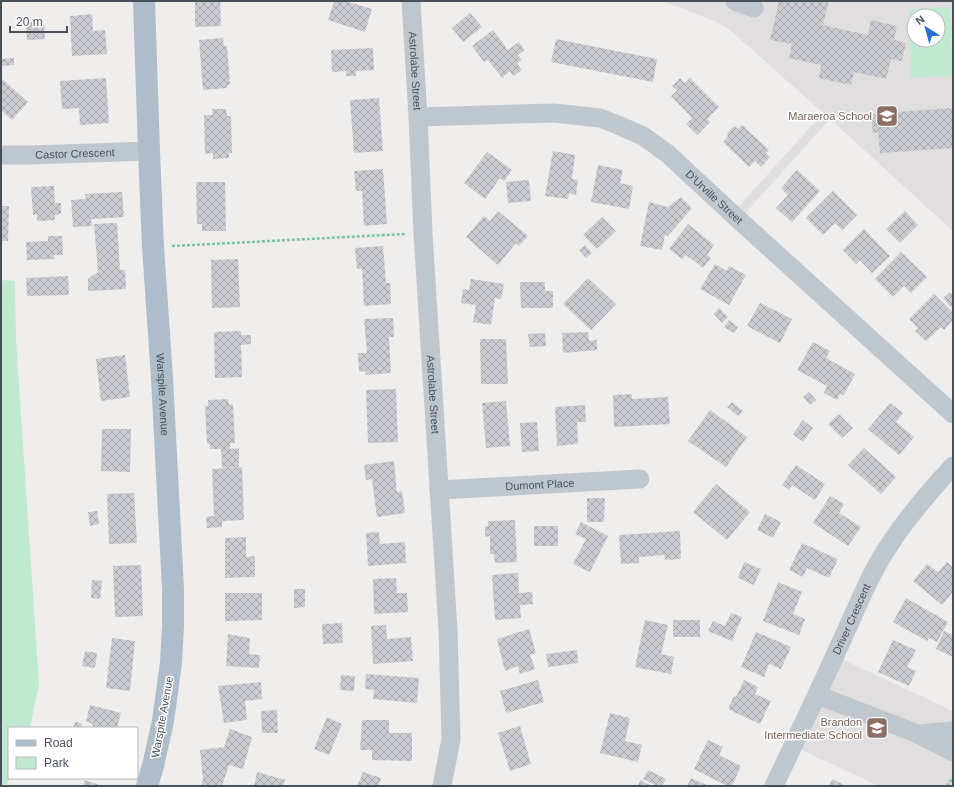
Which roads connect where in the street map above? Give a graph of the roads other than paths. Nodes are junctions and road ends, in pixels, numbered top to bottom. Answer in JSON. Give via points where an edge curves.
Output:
{"nodes":[{"id":1,"x":144,"y":1,"type":"edge"},
{"id":2,"x":411,"y":1,"type":"edge"},
{"id":3,"x":735,"y":1,"type":"edge"},
{"id":4,"x":754,"y":8,"type":"dead end"},
{"id":5,"x":418,"y":117,"type":"junction"},
{"id":6,"x":149,"y":151,"type":"junction"},
{"id":7,"x":1,"y":155,"type":"edge"},
{"id":8,"x":953,"y":414,"type":"edge"},
{"id":9,"x":953,"y":466,"type":"edge"},
{"id":10,"x":640,"y":479,"type":"dead end"},
{"id":11,"x":439,"y":490,"type":"junction"},
{"id":12,"x":817,"y":695,"type":"junction"},
{"id":13,"x":953,"y":731,"type":"edge"},
{"id":14,"x":918,"y":734,"type":"junction"},
{"id":15,"x":953,"y":752,"type":"edge"},
{"id":16,"x":147,"y":786,"type":"edge"},
{"id":17,"x":442,"y":786,"type":"edge"},
{"id":18,"x":774,"y":786,"type":"edge"}],
"edges":[{"from":1,"to":6,"type":"main road","name":"Warspite Avenue"},
{"from":2,"to":5,"type":"street","name":"Astrolabe Street"},
{"from":3,"to":4,"type":"street"},
{"from":5,"to":8,"type":"street","name":"D'Urville Street","via":[[554,112],[600,118],[643,136],[668,154]]},
{"from":5,"to":11,"type":"street","name":"Astrolabe Street"},
{"from":6,"to":7,"type":"street","name":"Castor Crescent"},
{"from":6,"to":16,"type":"main road","name":"Warspite Avenue","via":[[173,618],[171,662],[163,721]]},
{"from":9,"to":12,"type":"street","name":"Driver Crescent","via":[[928,493],[889,545],[872,575]]},
{"from":10,"to":11,"type":"street","name":"Dumont Place"},
{"from":11,"to":17,"type":"street","name":"Astrolabe Street","via":[[448,630],[451,739]]},
{"from":12,"to":14,"type":"street"},
{"from":12,"to":18,"type":"street","name":"Driver Crescent"},
{"from":13,"to":14,"type":"street"},
{"from":14,"to":15,"type":"street"}]}
